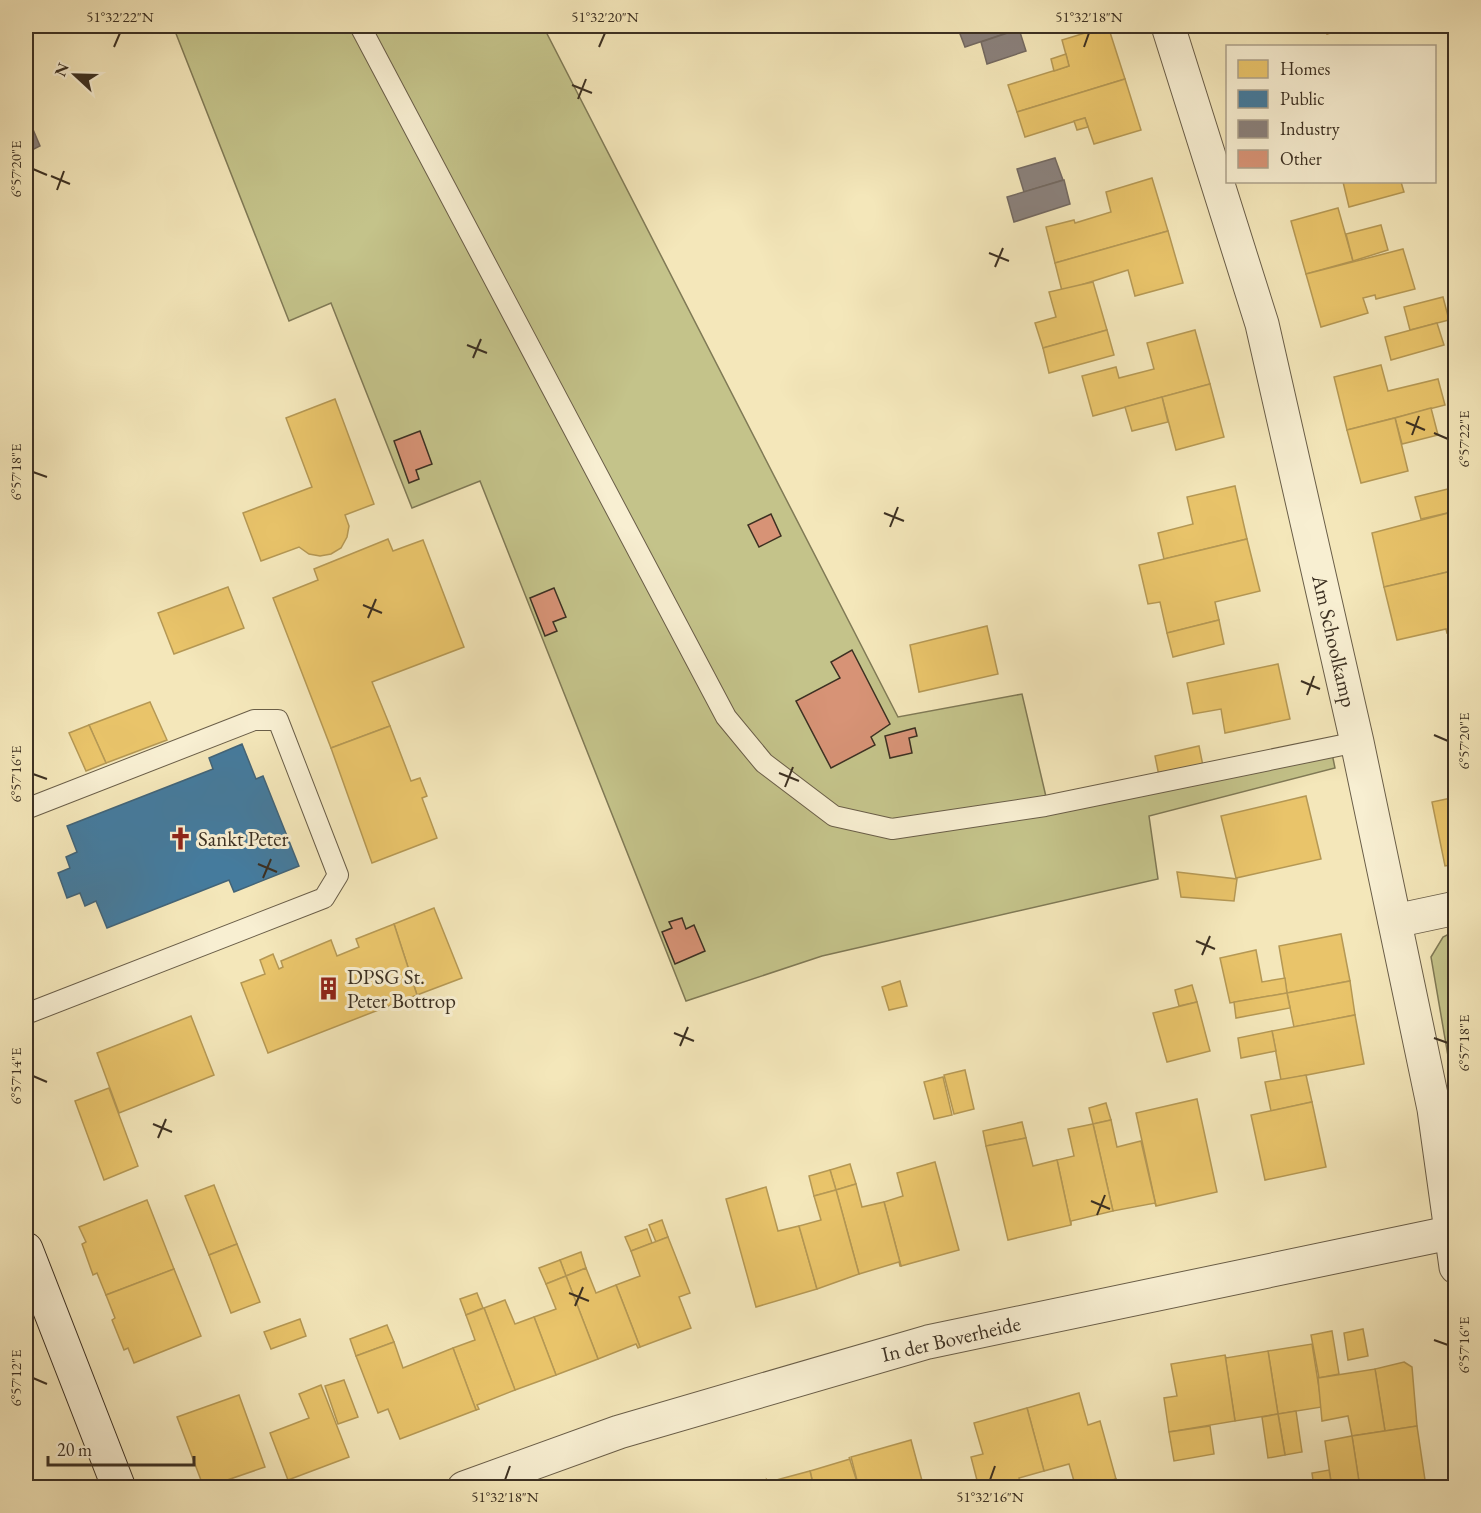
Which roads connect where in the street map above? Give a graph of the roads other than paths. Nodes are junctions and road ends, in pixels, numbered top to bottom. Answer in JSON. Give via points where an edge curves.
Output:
{"nodes":[{"id":1,"x":360,"y":26,"type":"edge"},
{"id":2,"x":1168,"y":26,"type":"edge"},
{"id":3,"x":1358,"y":742,"type":"junction"},
{"id":4,"x":26,"y":809,"type":"edge"},
{"id":5,"x":1455,"y":908,"type":"edge"},
{"id":6,"x":1395,"y":921,"type":"junction"},
{"id":7,"x":26,"y":1014,"type":"edge"},
{"id":8,"x":1445,"y":1107,"type":"edge"},
{"id":9,"x":1449,"y":1233,"type":"junction"},
{"id":10,"x":26,"y":1249,"type":"edge"},
{"id":11,"x":1455,"y":1267,"type":"edge"},
{"id":12,"x":119,"y":1488,"type":"edge"},
{"id":13,"x":464,"y":1488,"type":"edge"}],
"edges":[{"from":1,"to":3,"type":"lane","via":[[726,717],[764,763],[834,816],[892,829],[1046,806]]},
{"from":2,"to":3,"type":"street","name":"Am Schoolkamp","via":[[1262,324]]},
{"from":3,"to":6,"type":"street","name":"Am Schoolkamp"},
{"from":4,"to":7,"type":"lane","via":[[254,720],[278,720],[338,875],[324,898]]},
{"from":5,"to":6,"type":"street"},
{"from":6,"to":8,"type":"street","name":"Am Schoolkamp"},
{"from":8,"to":9,"type":"street","name":"Am Schoolkamp"},
{"from":9,"to":11,"type":"street","name":"Am Schoolkamp"},
{"from":9,"to":13,"type":"street","name":"In der Boverheide","via":[[928,1342],[619,1432]]},
{"from":10,"to":12,"type":"street"}]}
